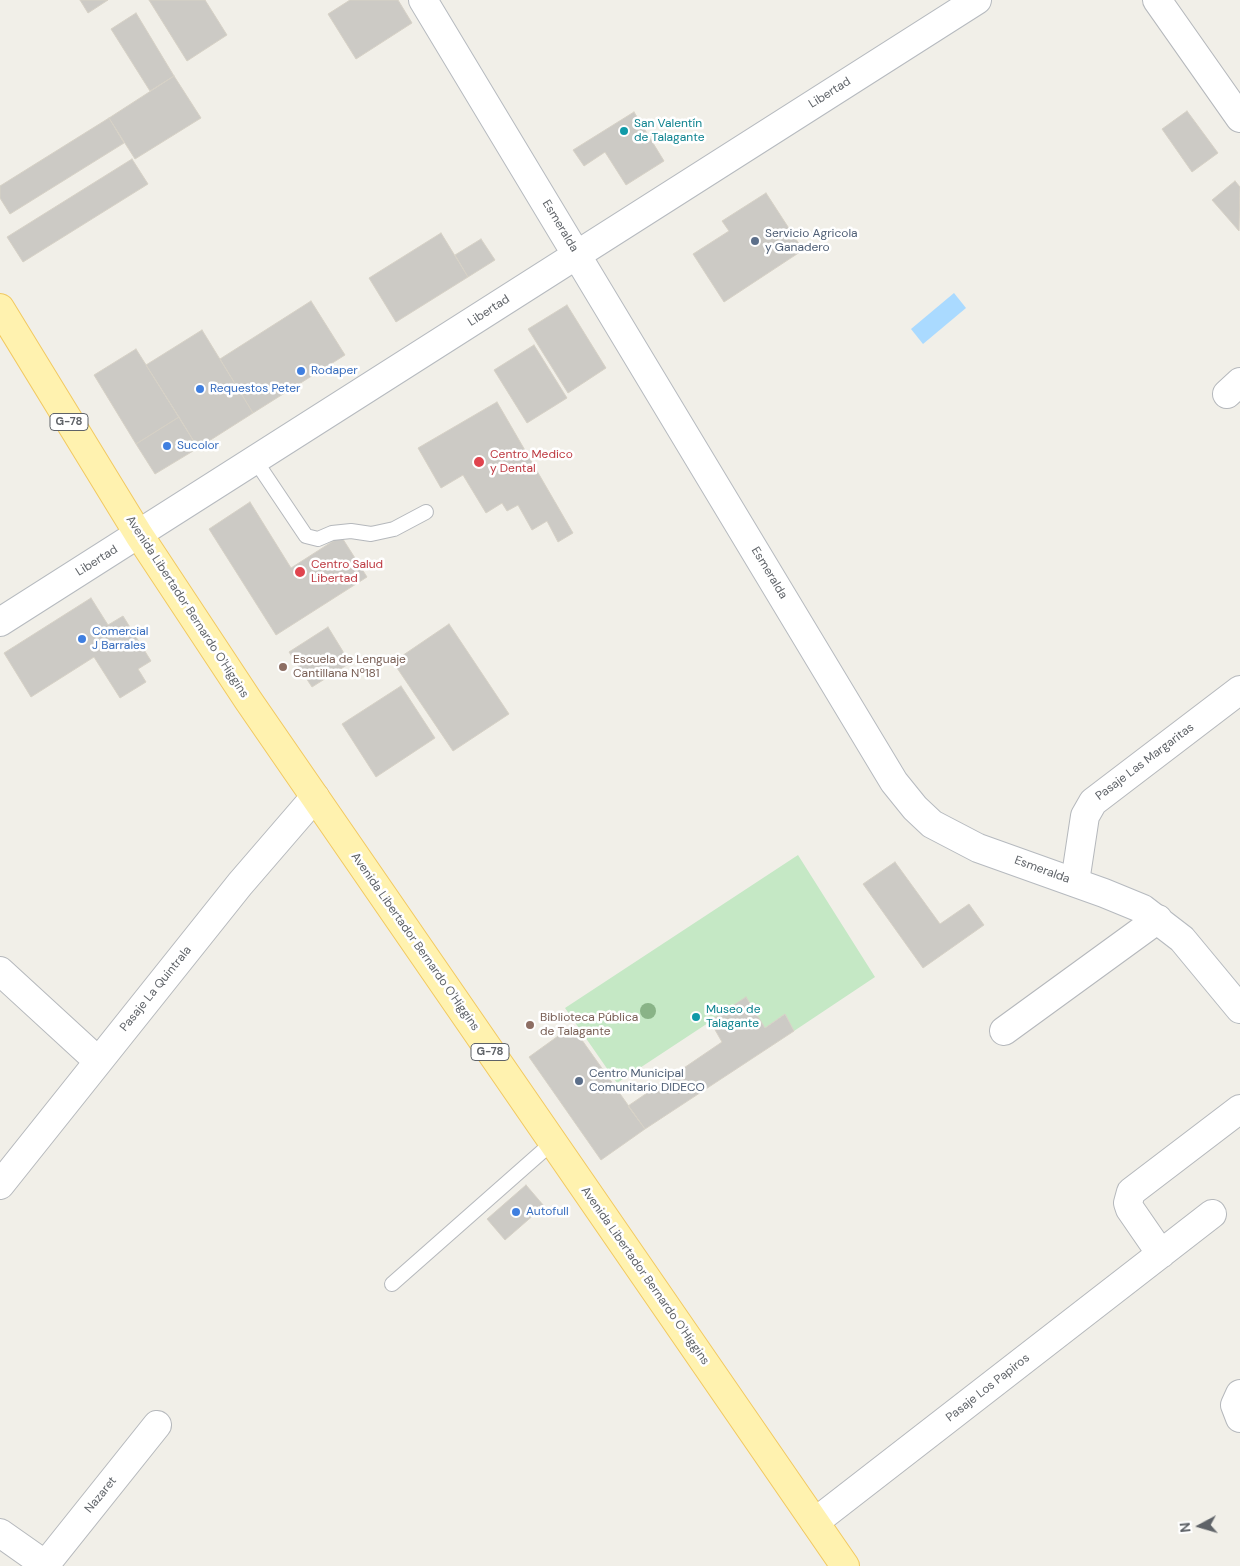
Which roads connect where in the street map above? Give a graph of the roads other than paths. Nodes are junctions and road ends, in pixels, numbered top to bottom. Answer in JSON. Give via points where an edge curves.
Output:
{"nodes":[{"id":1,"x":423,"y":0,"type":"edge"},
{"id":2,"x":977,"y":0,"type":"edge"},
{"id":3,"x":1156,"y":0,"type":"edge"},
{"id":4,"x":1240,"y":118,"type":"edge"},
{"id":5,"x":578,"y":254,"type":"junction"},
{"id":6,"x":0,"y":308,"type":"edge"},
{"id":7,"x":255,"y":460,"type":"junction"},
{"id":8,"x":426,"y":512,"type":"dead end"},
{"id":9,"x":139,"y":535,"type":"junction"},
{"id":10,"x":0,"y":622,"type":"edge"},
{"id":11,"x":1240,"y":690,"type":"edge"},
{"id":12,"x":315,"y":797,"type":"junction"},
{"id":13,"x":1076,"y":882,"type":"junction"},
{"id":14,"x":1158,"y":919,"type":"junction"},
{"id":15,"x":0,"y":971,"type":"edge"},
{"id":16,"x":1240,"y":1009,"type":"edge"},
{"id":17,"x":1004,"y":1030,"type":"dead end"},
{"id":18,"x":98,"y":1061,"type":"junction"},
{"id":19,"x":1240,"y":1108,"type":"edge"},
{"id":20,"x":553,"y":1142,"type":"junction"},
{"id":21,"x":0,"y":1185,"type":"edge"},
{"id":22,"x":1212,"y":1214,"type":"dead end"},
{"id":23,"x":1161,"y":1254,"type":"junction"},
{"id":24,"x":392,"y":1284,"type":"dead end"},
{"id":25,"x":1240,"y":1394,"type":"edge"},
{"id":26,"x":1240,"y":1418,"type":"edge"},
{"id":27,"x":157,"y":1425,"type":"dead end"},
{"id":28,"x":815,"y":1522,"type":"junction"},
{"id":29,"x":0,"y":1533,"type":"edge"},
{"id":30,"x":46,"y":1565,"type":"edge"},
{"id":31,"x":845,"y":1566,"type":"edge"}],
"edges":[{"from":1,"to":5,"type":"street","name":"Esmeralda"},
{"from":2,"to":5,"type":"street","name":"Libertad"},
{"from":3,"to":4,"type":"street"},
{"from":5,"to":7,"type":"street","name":"Libertad"},
{"from":5,"to":13,"type":"street","name":"Esmeralda","via":[[894,782],[932,824],[956,838]]},
{"from":6,"to":9,"type":"main road","name":"Avenida Libertador Bernardo O'Higgins","number":"G-78"},
{"from":7,"to":8,"type":"lane","via":[[306,536],[318,539],[332,533],[351,531],[371,534],[394,529]]},
{"from":7,"to":9,"type":"street","name":"Libertad"},
{"from":9,"to":10,"type":"street","name":"Libertad"},
{"from":9,"to":12,"type":"main road","name":"Avenida Libertador Bernardo O'Higgins","number":"G-78"},
{"from":11,"to":13,"type":"street","name":"Pasaje Las Margaritas","via":[[1093,802],[1085,816]]},
{"from":12,"to":18,"type":"street","name":"Pasaje La Quintrala"},
{"from":12,"to":20,"type":"main road","name":"Avenida Libertador Bernardo O'Higgins","number":"G-78"},
{"from":13,"to":14,"type":"street","name":"Esmeralda","via":[[1127,901]]},
{"from":14,"to":16,"type":"street","name":"Esmeralda","via":[[1195,953]]},
{"from":14,"to":17,"type":"street"},
{"from":15,"to":18,"type":"street"},
{"from":18,"to":21,"type":"street","name":"Pasaje La Quintrala"},
{"from":19,"to":23,"type":"street","via":[[1131,1192],[1130,1209]]},
{"from":20,"to":24,"type":"lane"},
{"from":20,"to":28,"type":"main road","name":"Avenida Libertador Bernardo O'Higgins","number":"G-78"},
{"from":22,"to":23,"type":"street","name":"Pasaje Los Papiros"},
{"from":23,"to":28,"type":"street","name":"Pasaje Los Papiros"},
{"from":25,"to":26,"type":"street","via":[[1235,1405]]},
{"from":27,"to":30,"type":"street","name":"Nazaret"},
{"from":28,"to":31,"type":"main road","name":"Avenida Libertador Bernardo O'Higgins","number":"G-78"},
{"from":29,"to":30,"type":"street"}]}
